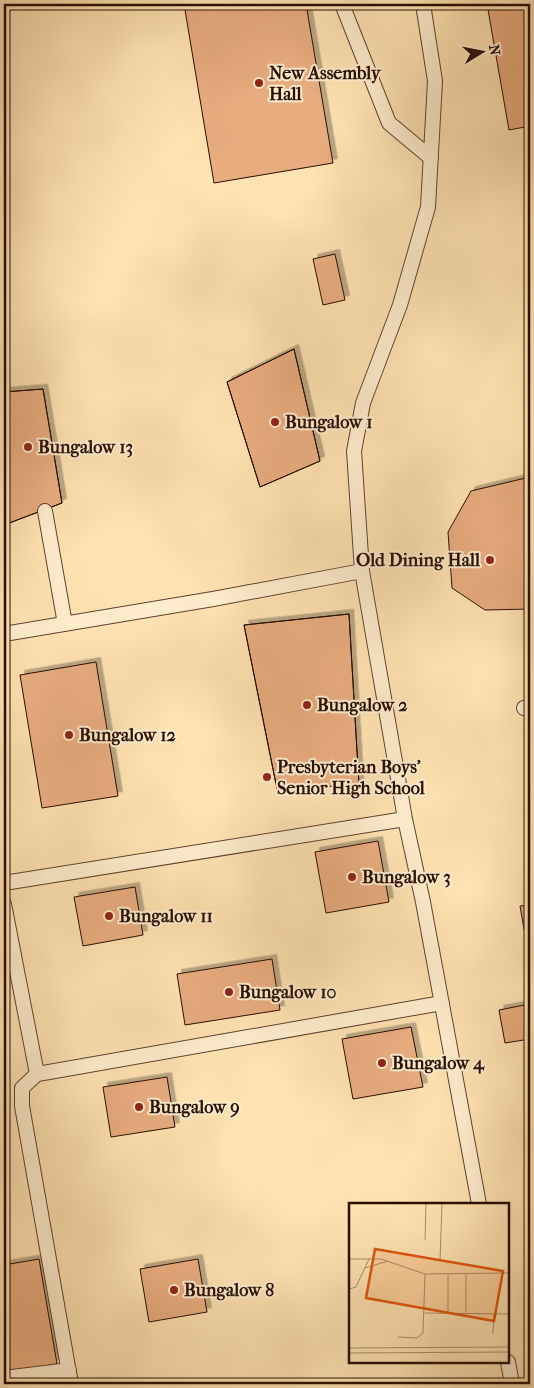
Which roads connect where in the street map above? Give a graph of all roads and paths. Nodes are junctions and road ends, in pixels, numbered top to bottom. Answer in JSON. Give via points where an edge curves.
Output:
{"nodes":[{"id":1,"x":342,"y":4,"type":"edge"},
{"id":2,"x":423,"y":4,"type":"edge"},
{"id":3,"x":431,"y":158,"type":"junction"},
{"id":4,"x":45,"y":511,"type":"dead end"},
{"id":5,"x":362,"y":571,"type":"junction"},
{"id":6,"x":65,"y":624,"type":"junction"},
{"id":7,"x":4,"y":634,"type":"edge"},
{"id":8,"x":405,"y":819,"type":"junction"},
{"id":9,"x":4,"y":883,"type":"edge"},
{"id":10,"x":4,"y":904,"type":"edge"},
{"id":11,"x":442,"y":1004,"type":"junction"},
{"id":12,"x":37,"y":1074,"type":"junction"},
{"id":13,"x":479,"y":1203,"type":"edge"},
{"id":14,"x":508,"y":1363,"type":"edge"},
{"id":15,"x":70,"y":1377,"type":"edge"},
{"id":16,"x":4,"y":1378,"type":"edge"},
{"id":17,"x":512,"y":1384,"type":"edge"}],
"edges":[{"from":1,"to":3,"type":"lane","via":[[389,123]]},
{"from":2,"to":3,"type":"lane","via":[[435,81]]},
{"from":3,"to":5,"type":"lane","via":[[428,206],[400,305],[363,403],[354,451]]},
{"from":4,"to":6,"type":"lane"},
{"from":5,"to":6,"type":"lane"},
{"from":5,"to":8,"type":"lane"},
{"from":6,"to":7,"type":"lane"},
{"from":8,"to":9,"type":"lane"},
{"from":8,"to":11,"type":"lane"},
{"from":10,"to":12,"type":"lane"},
{"from":11,"to":12,"type":"lane"},
{"from":11,"to":13,"type":"lane"},
{"from":12,"to":15,"type":"lane","via":[[22,1088],[22,1106]]},
{"from":14,"to":17,"type":"lane"},
{"from":15,"to":16,"type":"lane"}]}
